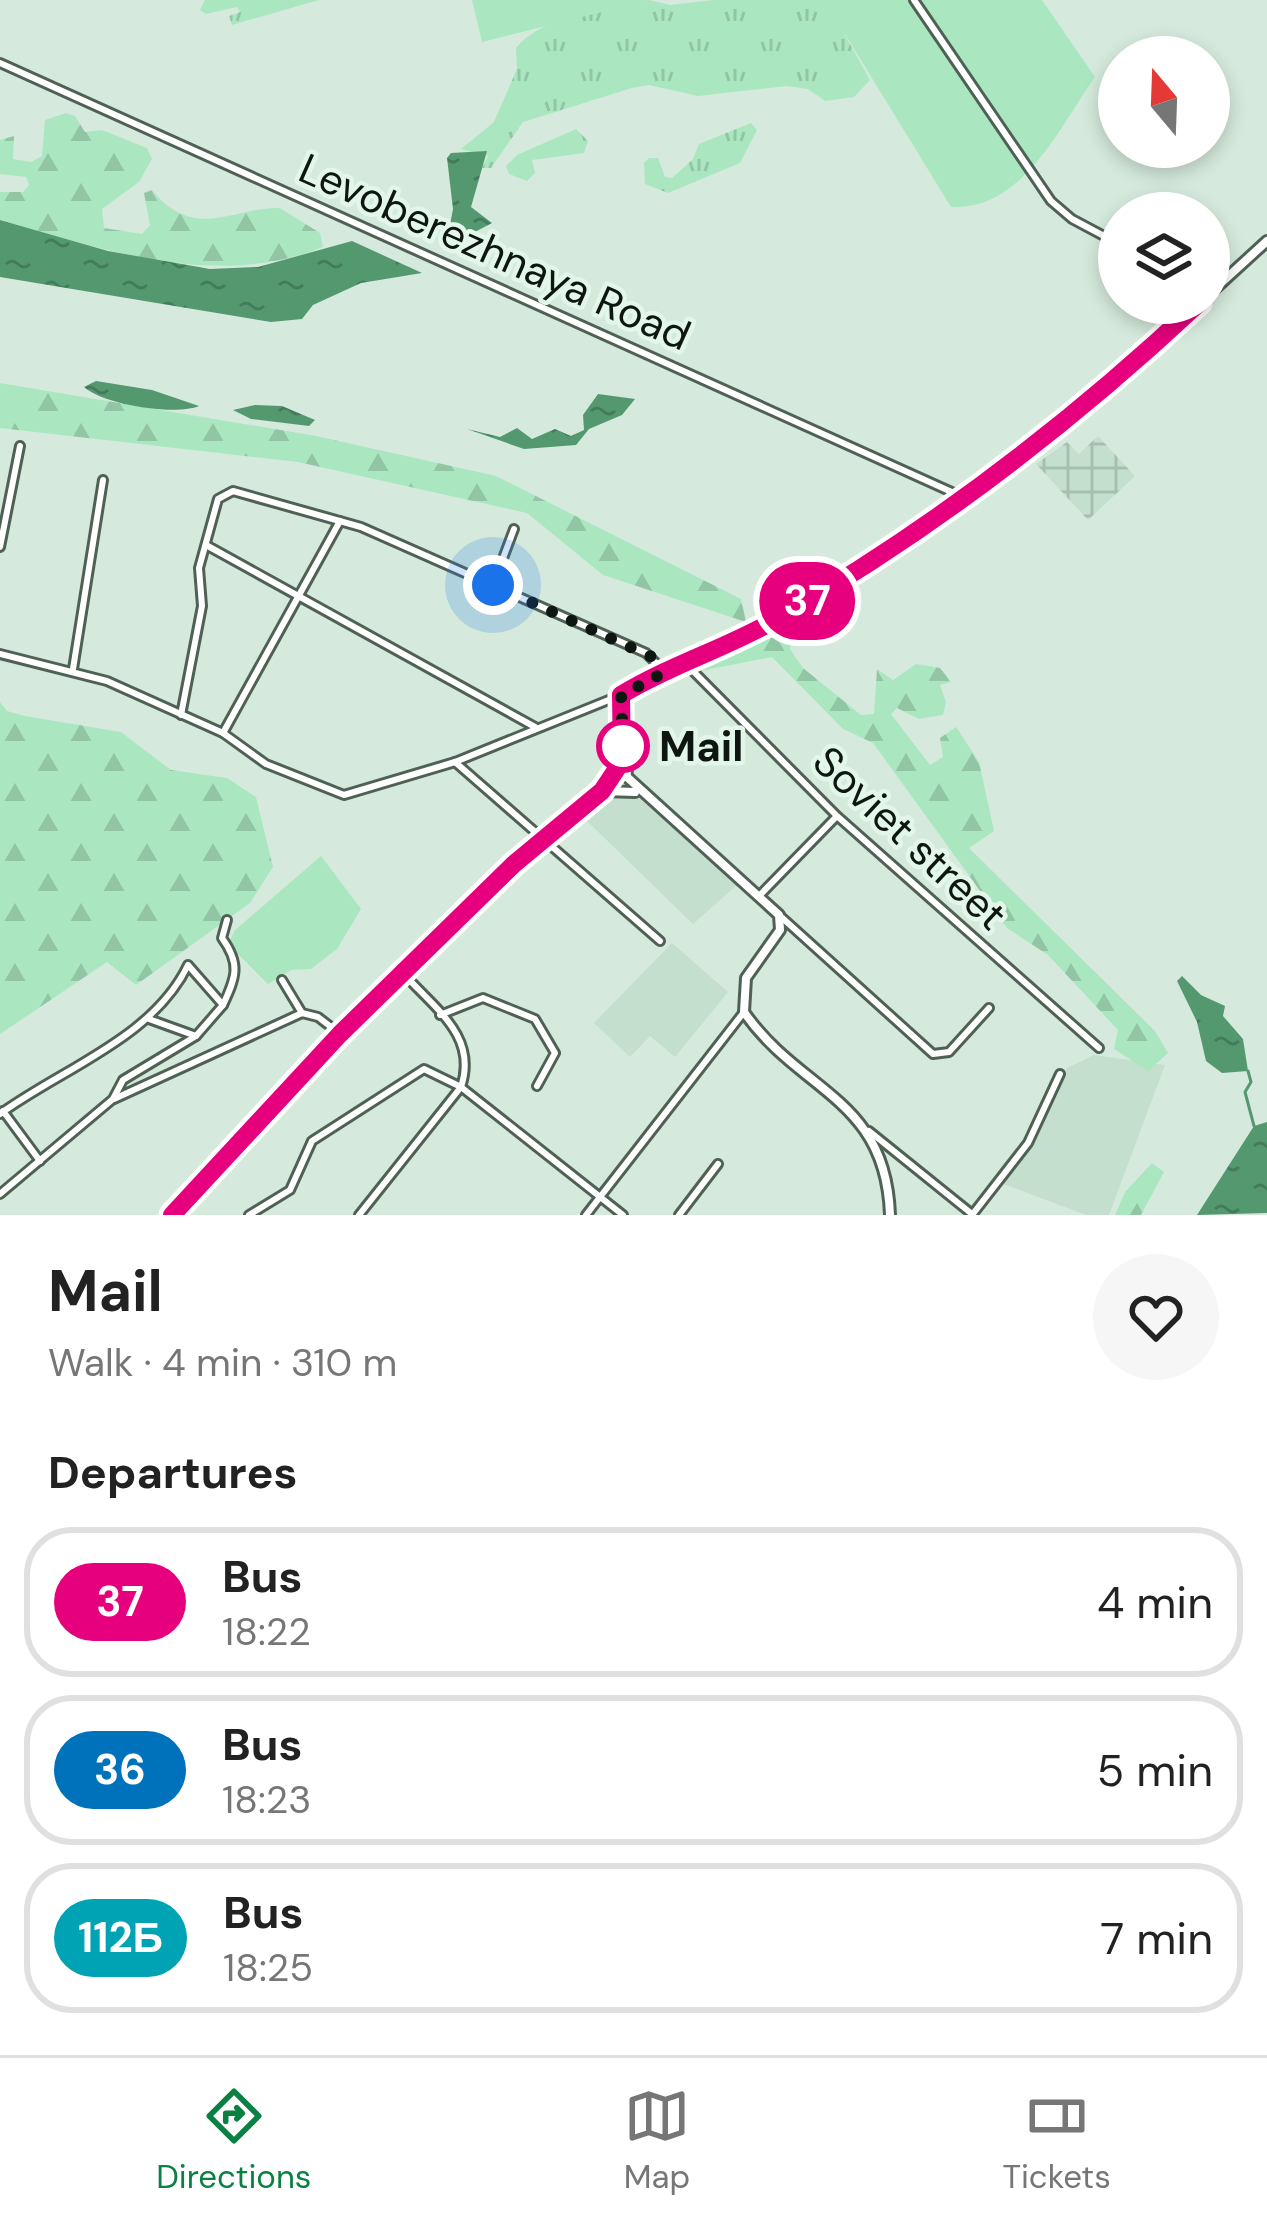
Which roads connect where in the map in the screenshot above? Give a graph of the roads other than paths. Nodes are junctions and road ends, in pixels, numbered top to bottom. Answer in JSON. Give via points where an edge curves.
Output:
{"nodes":[{"id":1,"x":914,"y":0,"type":"edge"},
{"id":2,"x":0,"y":63,"type":"edge"},
{"id":3,"x":1098,"y":233,"type":"edge"},
{"id":4,"x":1267,"y":241,"type":"edge"},
{"id":5,"x":1230,"y":274,"type":"edge"},
{"id":6,"x":1175,"y":324,"type":"edge"},
{"id":7,"x":20,"y":446,"type":"dead end"},
{"id":8,"x":103,"y":480,"type":"dead end"},
{"id":9,"x":965,"y":498,"type":"junction"},
{"id":10,"x":340,"y":520,"type":"junction"},
{"id":11,"x":514,"y":530,"type":"dead end"},
{"id":12,"x":206,"y":545,"type":"junction"},
{"id":13,"x":0,"y":547,"type":"edge"},
{"id":14,"x":493,"y":585,"type":"junction"},
{"id":15,"x":298,"y":599,"type":"junction"},
{"id":16,"x":0,"y":655,"type":"edge"},
{"id":17,"x":687,"y":665,"type":"junction"},
{"id":18,"x":73,"y":669,"type":"junction"},
{"id":19,"x":657,"y":677,"type":"junction"},
{"id":20,"x":621,"y":695,"type":"junction"},
{"id":21,"x":182,"y":715,"type":"junction"},
{"id":22,"x":535,"y":727,"type":"junction"},
{"id":23,"x":223,"y":733,"type":"junction"},
{"id":24,"x":454,"y":761,"type":"junction"},
{"id":25,"x":622,"y":761,"type":"junction"},
{"id":26,"x":602,"y":791,"type":"junction"},
{"id":27,"x":644,"y":797,"type":"junction"},
{"id":28,"x":837,"y":816,"type":"junction"},
{"id":29,"x":543,"y":842,"type":"junction"},
{"id":30,"x":759,"y":896,"type":"junction"},
{"id":31,"x":779,"y":915,"type":"junction"},
{"id":32,"x":227,"y":920,"type":"dead end"},
{"id":33,"x":660,"y":941,"type":"dead end"},
{"id":34,"x":403,"y":973,"type":"junction"},
{"id":35,"x":282,"y":980,"type":"dead end"},
{"id":36,"x":223,"y":1005,"type":"junction"},
{"id":37,"x":989,"y":1008,"type":"dead end"},
{"id":38,"x":744,"y":1012,"type":"junction"},
{"id":39,"x":302,"y":1013,"type":"junction"},
{"id":40,"x":440,"y":1015,"type":"junction"},
{"id":41,"x":147,"y":1018,"type":"junction"},
{"id":42,"x":340,"y":1034,"type":"junction"},
{"id":43,"x":196,"y":1036,"type":"junction"},
{"id":44,"x":1100,"y":1048,"type":"dead end"},
{"id":45,"x":1060,"y":1074,"type":"dead end"},
{"id":46,"x":537,"y":1086,"type":"dead end"},
{"id":47,"x":461,"y":1087,"type":"junction"},
{"id":48,"x":113,"y":1100,"type":"junction"},
{"id":49,"x":1,"y":1113,"type":"edge"},
{"id":50,"x":867,"y":1129,"type":"junction"},
{"id":51,"x":40,"y":1161,"type":"junction"},
{"id":52,"x":718,"y":1164,"type":"dead end"},
{"id":53,"x":0,"y":1194,"type":"edge"},
{"id":54,"x":599,"y":1196,"type":"junction"},
{"id":55,"x":172,"y":1215,"type":"edge"},
{"id":56,"x":249,"y":1215,"type":"edge"},
{"id":57,"x":359,"y":1215,"type":"edge"},
{"id":58,"x":586,"y":1215,"type":"edge"},
{"id":59,"x":623,"y":1215,"type":"edge"},
{"id":60,"x":680,"y":1215,"type":"edge"},
{"id":61,"x":890,"y":1215,"type":"edge"},
{"id":62,"x":972,"y":1215,"type":"edge"}],
"edges":[{"from":1,"to":3,"type":"street","via":[[1051,201]]},
{"from":2,"to":9,"type":"street","name":"Levoberezhnaya Road"},
{"from":4,"to":5,"type":"street"},
{"from":6,"to":9,"type":"street"},
{"from":7,"to":13,"type":"street"},
{"from":8,"to":18,"type":"street"},
{"from":9,"to":17,"type":"street","via":[[799,606]]},
{"from":10,"to":12,"type":"street","via":[[239,491],[218,499]]},
{"from":10,"to":14,"type":"street"},
{"from":10,"to":15,"type":"street"},
{"from":11,"to":14,"type":"street"},
{"from":12,"to":15,"type":"street"},
{"from":12,"to":21,"type":"street"},
{"from":14,"to":19,"type":"street","via":[[646,653]]},
{"from":15,"to":22,"type":"street"},
{"from":15,"to":23,"type":"street"},
{"from":16,"to":18,"type":"street"},
{"from":17,"to":19,"type":"street"},
{"from":17,"to":28,"type":"street","name":"Soviet street"},
{"from":18,"to":21,"type":"street"},
{"from":19,"to":20,"type":"street"},
{"from":20,"to":22,"type":"street"},
{"from":20,"to":25,"type":"street"},
{"from":21,"to":23,"type":"street"},
{"from":22,"to":24,"type":"street"},
{"from":23,"to":24,"type":"street","via":[[266,764],[344,795]]},
{"from":24,"to":29,"type":"street"},
{"from":25,"to":26,"type":"street"},
{"from":25,"to":27,"type":"street"},
{"from":26,"to":27,"type":"street","via":[[626,788]]},
{"from":26,"to":29,"type":"street"},
{"from":27,"to":30,"type":"street"},
{"from":28,"to":30,"type":"street"},
{"from":28,"to":44,"type":"street","name":"Soviet street"},
{"from":29,"to":33,"type":"street"},
{"from":29,"to":34,"type":"street"},
{"from":30,"to":31,"type":"street"},
{"from":31,"to":37,"type":"street","via":[[933,1054],[949,1052]]},
{"from":31,"to":38,"type":"street","via":[[780,930],[746,978]]},
{"from":32,"to":36,"type":"street","via":[[222,938],[236,976]]},
{"from":34,"to":40,"type":"street"},
{"from":34,"to":42,"type":"street"},
{"from":35,"to":39,"type":"street"},
{"from":36,"to":41,"type":"street","via":[[188,965],[175,992]]},
{"from":36,"to":43,"type":"street"},
{"from":38,"to":50,"type":"street"},
{"from":38,"to":54,"type":"street"},
{"from":39,"to":42,"type":"street"},
{"from":39,"to":48,"type":"street"},
{"from":40,"to":46,"type":"street","via":[[484,998],[535,1019],[555,1053]]},
{"from":40,"to":47,"type":"street","via":[[468,1051]]},
{"from":41,"to":43,"type":"street"},
{"from":41,"to":49,"type":"street"},
{"from":42,"to":55,"type":"street"},
{"from":43,"to":48,"type":"street","via":[[123,1080]]},
{"from":45,"to":62,"type":"street","via":[[1028,1143]]},
{"from":47,"to":54,"type":"street"},
{"from":47,"to":56,"type":"street","via":[[424,1070],[402,1079],[312,1141],[290,1190]]},
{"from":47,"to":57,"type":"street"},
{"from":48,"to":51,"type":"street"},
{"from":49,"to":51,"type":"street"},
{"from":50,"to":61,"type":"street","via":[[883,1162]]},
{"from":50,"to":62,"type":"street"},
{"from":51,"to":53,"type":"street"},
{"from":52,"to":60,"type":"street"},
{"from":54,"to":58,"type":"street"},
{"from":54,"to":59,"type":"street"}]}
